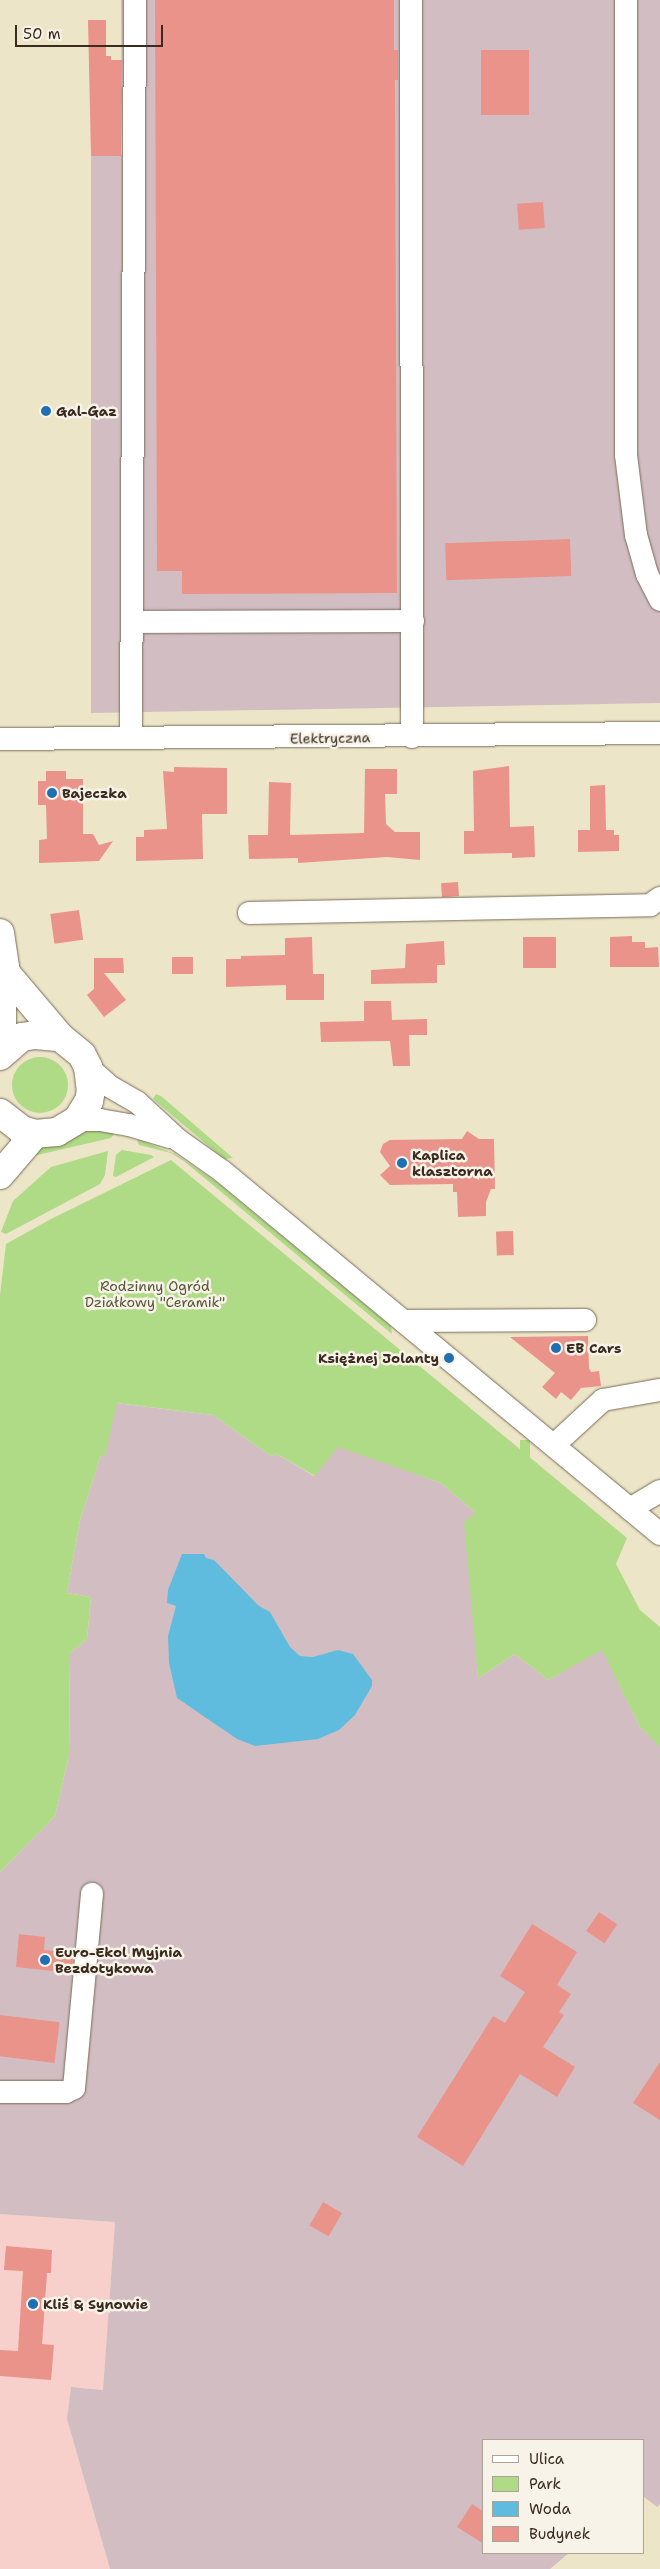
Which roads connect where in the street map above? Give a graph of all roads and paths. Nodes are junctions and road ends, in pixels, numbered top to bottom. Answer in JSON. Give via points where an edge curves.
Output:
{"nodes":[{"id":1,"x":135,"y":0,"type":"edge"},
{"id":2,"x":411,"y":0,"type":"edge"},
{"id":3,"x":626,"y":0,"type":"edge"},
{"id":4,"x":660,"y":600,"type":"edge"},
{"id":5,"x":413,"y":621,"type":"junction"},
{"id":6,"x":132,"y":622,"type":"junction"},
{"id":7,"x":660,"y":733,"type":"edge"},
{"id":8,"x":131,"y":737,"type":"junction"},
{"id":9,"x":412,"y":737,"type":"junction"},
{"id":10,"x":0,"y":739,"type":"edge"},
{"id":11,"x":660,"y":898,"type":"edge"},
{"id":12,"x":249,"y":913,"type":"dead end"},
{"id":13,"x":0,"y":933,"type":"edge"},
{"id":14,"x":3,"y":974,"type":"edge"},
{"id":15,"x":60,"y":1038,"type":"junction"},
{"id":16,"x":1,"y":1054,"type":"edge"},
{"id":17,"x":88,"y":1067,"type":"junction"},
{"id":18,"x":0,"y":1113,"type":"edge"},
{"id":19,"x":77,"y":1120,"type":"junction"},
{"id":20,"x":34,"y":1134,"type":"junction"},
{"id":21,"x":178,"y":1140,"type":"junction"},
{"id":22,"x":0,"y":1175,"type":"edge"},
{"id":23,"x":584,"y":1320,"type":"dead end"},
{"id":24,"x":403,"y":1321,"type":"junction"},
{"id":25,"x":660,"y":1390,"type":"edge"},
{"id":26,"x":554,"y":1446,"type":"junction"},
{"id":27,"x":660,"y":1491,"type":"edge"},
{"id":28,"x":630,"y":1509,"type":"junction"},
{"id":29,"x":660,"y":1534,"type":"edge"},
{"id":30,"x":92,"y":1894,"type":"dead end"},
{"id":31,"x":0,"y":2092,"type":"edge"}],
"edges":[{"from":1,"to":6,"type":"street"},
{"from":2,"to":5,"type":"street"},
{"from":3,"to":4,"type":"street","via":[[625,446],[636,535],[647,574]]},
{"from":5,"to":6,"type":"street"},
{"from":5,"to":9,"type":"street"},
{"from":6,"to":8,"type":"street"},
{"from":7,"to":9,"type":"street","name":"Elektryczna"},
{"from":8,"to":9,"type":"street","name":"Elektryczna"},
{"from":8,"to":10,"type":"street","name":"Elektryczna"},
{"from":11,"to":12,"type":"street","via":[[650,905]]},
{"from":13,"to":14,"type":"main road"},
{"from":14,"to":15,"type":"main road"},
{"from":14,"to":16,"type":"main road"},
{"from":15,"to":16,"type":"main road","via":[[48,1034],[22,1038]]},
{"from":15,"to":17,"type":"main road","via":[[82,1054]]},
{"from":17,"to":19,"type":"main road","via":[[91,1078],[89,1101]]},
{"from":17,"to":21,"type":"street","via":[[109,1086],[137,1102]]},
{"from":18,"to":20,"type":"main road","via":[[10,1124]]},
{"from":19,"to":20,"type":"main road","via":[[57,1132]]},
{"from":19,"to":21,"type":"street","via":[[129,1125]]},
{"from":20,"to":22,"type":"main road"},
{"from":21,"to":24,"type":"street","via":[[222,1171]]},
{"from":23,"to":24,"type":"street"},
{"from":24,"to":26,"type":"street"},
{"from":25,"to":26,"type":"street","via":[[603,1400]]},
{"from":26,"to":28,"type":"street"},
{"from":27,"to":28,"type":"street"},
{"from":28,"to":29,"type":"street"},
{"from":30,"to":31,"type":"street","via":[[74,2088],[66,2092]]}]}
